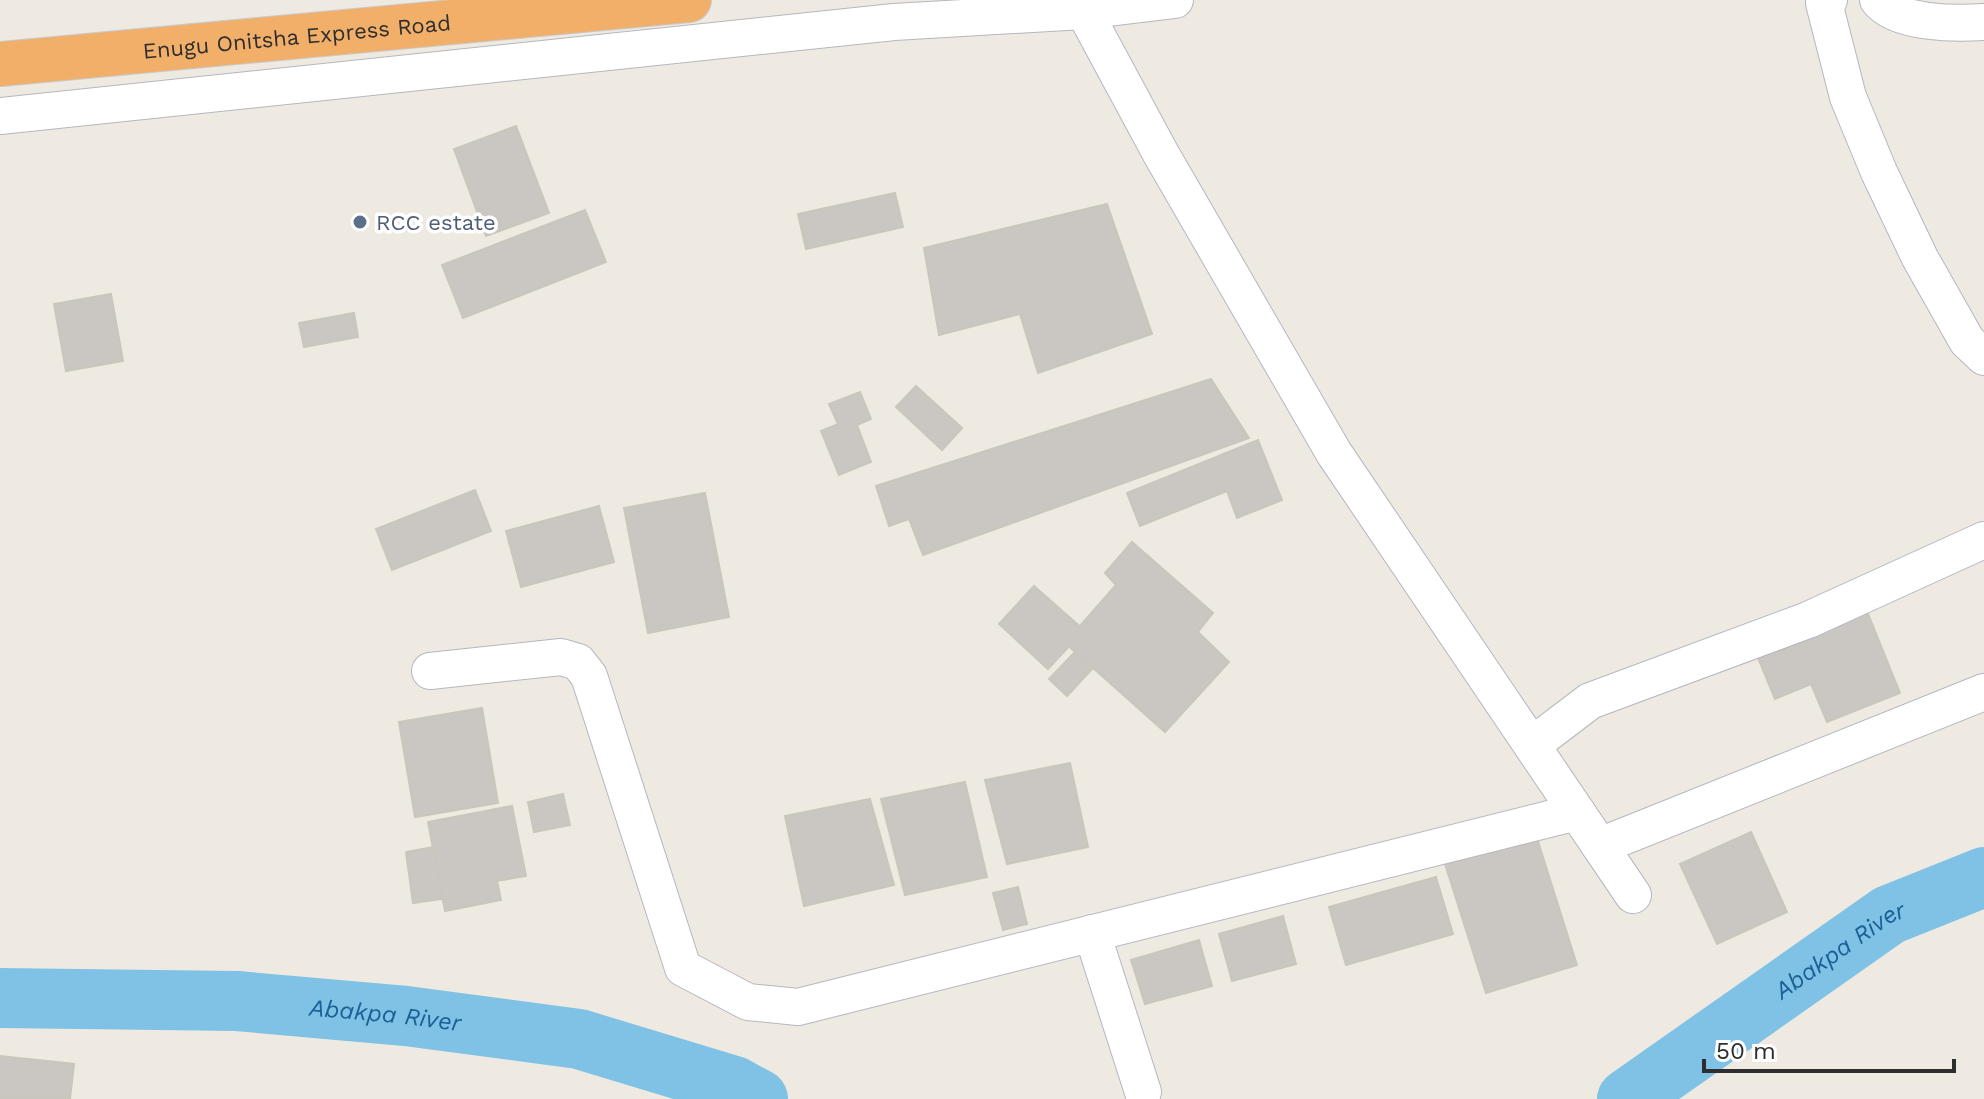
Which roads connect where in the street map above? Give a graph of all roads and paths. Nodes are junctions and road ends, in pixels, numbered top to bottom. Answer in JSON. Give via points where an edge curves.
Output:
{"nodes":[{"id":1,"x":689,"y":0,"type":"edge"},
{"id":2,"x":1175,"y":0,"type":"edge"},
{"id":3,"x":1829,"y":0,"type":"edge"},
{"id":4,"x":1878,"y":0,"type":"edge"},
{"id":5,"x":1081,"y":6,"type":"edge"},
{"id":6,"x":1984,"y":22,"type":"edge"},
{"id":7,"x":0,"y":64,"type":"edge"},
{"id":8,"x":0,"y":116,"type":"edge"},
{"id":9,"x":1984,"y":357,"type":"edge"},
{"id":10,"x":1984,"y":540,"type":"edge"},
{"id":11,"x":430,"y":671,"type":"dead end"},
{"id":12,"x":1984,"y":692,"type":"edge"},
{"id":13,"x":1532,"y":745,"type":"junction"},
{"id":14,"x":1577,"y":812,"type":"junction"},
{"id":15,"x":1600,"y":846,"type":"junction"},
{"id":16,"x":1633,"y":895,"type":"dead end"},
{"id":17,"x":1092,"y":933,"type":"junction"},
{"id":18,"x":1143,"y":1092,"type":"dead end"}],
"edges":[{"from":1,"to":7,"type":"highway","name":"Enugu Onitsha Express Road"},
{"from":2,"to":5,"type":"street"},
{"from":3,"to":9,"type":"street","via":[[1824,3],[1848,97],[1879,172],[1967,341]]},
{"from":4,"to":6,"type":"street","via":[[1884,8],[1921,19]]},
{"from":5,"to":8,"type":"street"},
{"from":5,"to":13,"type":"street","via":[[1334,453]]},
{"from":10,"to":13,"type":"street","via":[[1808,620],[1590,701]]},
{"from":11,"to":17,"type":"street","via":[[561,657],[578,662],[589,676],[683,968],[748,1002],[798,1007]]},
{"from":12,"to":15,"type":"street"},
{"from":13,"to":14,"type":"street"},
{"from":14,"to":15,"type":"street"},
{"from":14,"to":17,"type":"street"},
{"from":15,"to":16,"type":"street"},
{"from":17,"to":18,"type":"street"}]}
